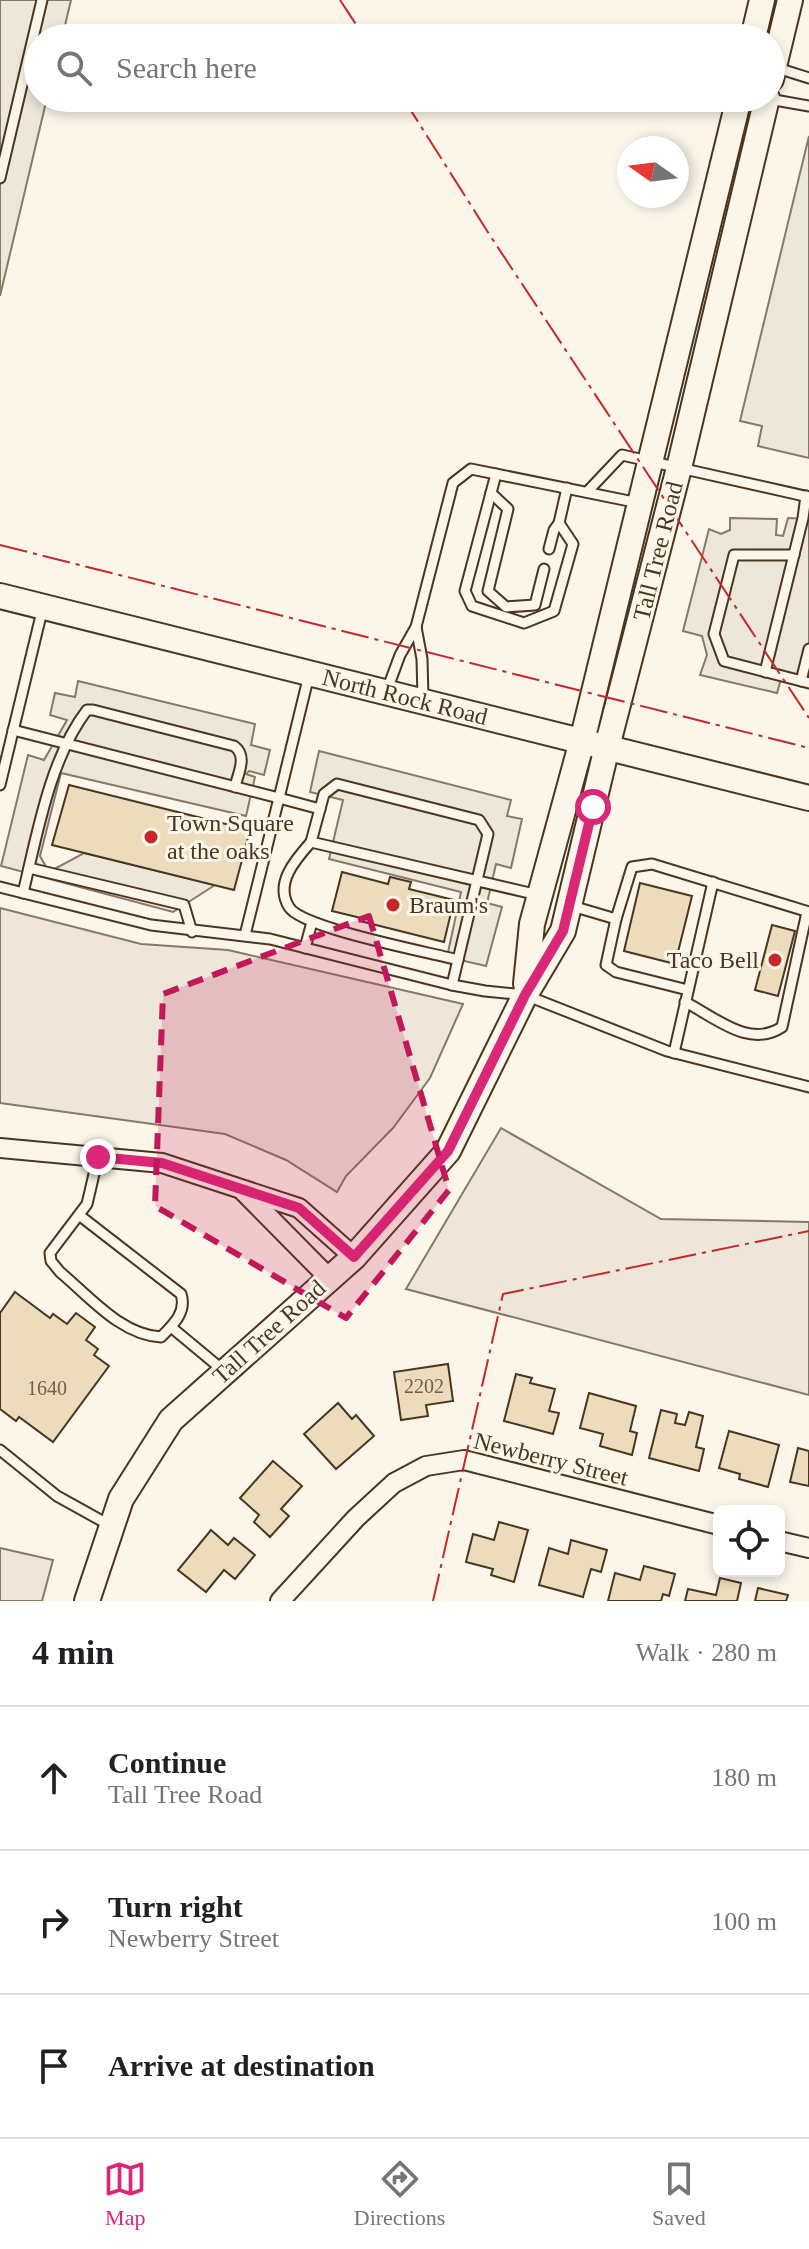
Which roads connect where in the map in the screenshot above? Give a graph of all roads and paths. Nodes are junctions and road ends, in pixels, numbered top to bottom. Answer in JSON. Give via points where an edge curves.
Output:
{"nodes":[{"id":1,"x":42,"y":0,"type":"edge"},
{"id":2,"x":762,"y":0,"type":"edge"},
{"id":3,"x":790,"y":0,"type":"edge"},
{"id":4,"x":36,"y":24,"type":"edge"},
{"id":5,"x":756,"y":24,"type":"edge"},
{"id":6,"x":784,"y":24,"type":"edge"},
{"id":7,"x":785,"y":73,"type":"edge"},
{"id":8,"x":24,"y":76,"type":"edge"},
{"id":9,"x":809,"y":78,"type":"edge"},
{"id":10,"x":785,"y":102,"type":"edge"},
{"id":11,"x":809,"y":106,"type":"edge"},
{"id":12,"x":736,"y":112,"type":"edge"},
{"id":13,"x":763,"y":112,"type":"edge"},
{"id":14,"x":0,"y":178,"type":"edge"},
{"id":15,"x":650,"y":460,"type":"junction"},
{"id":16,"x":679,"y":468,"type":"junction"},
{"id":17,"x":496,"y":474,"type":"junction"},
{"id":18,"x":567,"y":488,"type":"junction"},
{"id":19,"x":587,"y":492,"type":"junction"},
{"id":20,"x":491,"y":493,"type":"junction"},
{"id":21,"x":807,"y":497,"type":"edge"},
{"id":22,"x":639,"y":503,"type":"junction"},
{"id":23,"x":559,"y":523,"type":"junction"},
{"id":24,"x":798,"y":540,"type":"junction"},
{"id":25,"x":809,"y":543,"type":"edge"},
{"id":26,"x":549,"y":549,"type":"dead end"},
{"id":27,"x":794,"y":555,"type":"junction"},
{"id":28,"x":544,"y":569,"type":"dead end"},
{"id":29,"x":0,"y":596,"type":"edge"},
{"id":30,"x":43,"y":607,"type":"junction"},
{"id":31,"x":416,"y":627,"type":"junction"},
{"id":32,"x":809,"y":649,"type":"edge"},
{"id":33,"x":765,"y":672,"type":"junction"},
{"id":34,"x":309,"y":673,"type":"junction"},
{"id":35,"x":805,"y":682,"type":"edge"},
{"id":36,"x":386,"y":692,"type":"junction"},
{"id":37,"x":423,"y":702,"type":"junction"},
{"id":38,"x":13,"y":730,"type":"junction"},
{"id":39,"x":582,"y":741,"type":"junction"},
{"id":40,"x":68,"y":745,"type":"junction"},
{"id":41,"x":607,"y":747,"type":"junction"},
{"id":42,"x":0,"y":785,"type":"edge"},
{"id":43,"x":235,"y":787,"type":"junction"},
{"id":44,"x":279,"y":798,"type":"junction"},
{"id":45,"x":809,"y":798,"type":"edge"},
{"id":46,"x":320,"y":809,"type":"junction"},
{"id":47,"x":311,"y":842,"type":"junction"},
{"id":48,"x":29,"y":868,"type":"junction"},
{"id":49,"x":477,"y":882,"type":"junction"},
{"id":50,"x":713,"y":882,"type":"junction"},
{"id":51,"x":0,"y":887,"type":"edge"},
{"id":52,"x":23,"y":893,"type":"junction"},
{"id":53,"x":540,"y":896,"type":"junction"},
{"id":54,"x":569,"y":905,"type":"junction"},
{"id":55,"x":808,"y":912,"type":"edge"},
{"id":56,"x":616,"y":919,"type":"junction"},
{"id":57,"x":312,"y":922,"type":"junction"},
{"id":58,"x":192,"y":932,"type":"junction"},
{"id":59,"x":245,"y":935,"type":"junction"},
{"id":60,"x":305,"y":948,"type":"junction"},
{"id":61,"x":458,"y":960,"type":"junction"},
{"id":62,"x":452,"y":985,"type":"junction"},
{"id":63,"x":688,"y":990,"type":"junction"},
{"id":64,"x":525,"y":995,"type":"junction"},
{"id":65,"x":685,"y":1002,"type":"junction"},
{"id":66,"x":674,"y":1053,"type":"junction"},
{"id":67,"x":809,"y":1087,"type":"edge"},
{"id":68,"x":0,"y":1148,"type":"edge"},
{"id":69,"x":98,"y":1157,"type":"junction"},
{"id":70,"x":242,"y":1190,"type":"junction"},
{"id":71,"x":79,"y":1215,"type":"junction"},
{"id":72,"x":354,"y":1257,"type":"junction"},
{"id":73,"x":329,"y":1278,"type":"junction"},
{"id":74,"x":171,"y":1327,"type":"junction"},
{"id":75,"x":225,"y":1371,"type":"junction"},
{"id":76,"x":0,"y":1450,"type":"edge"},
{"id":77,"x":713,"y":1523,"type":"edge"},
{"id":78,"x":111,"y":1526,"type":"junction"},
{"id":79,"x":785,"y":1542,"type":"edge"},
{"id":80,"x":809,"y":1548,"type":"edge"},
{"id":81,"x":87,"y":1601,"type":"edge"},
{"id":82,"x":280,"y":1601,"type":"edge"}],
"edges":[{"from":1,"to":4,"type":"lane"},
{"from":2,"to":5,"type":"street"},
{"from":3,"to":6,"type":"street"},
{"from":7,"to":9,"type":"lane"},
{"from":8,"to":14,"type":"lane"},
{"from":10,"to":11,"type":"lane"},
{"from":12,"to":15,"type":"street","name":"Tall Tree Road"},
{"from":13,"to":16,"type":"street","name":"Tall Tree Road"},
{"from":15,"to":16,"type":"lane"},
{"from":15,"to":19,"type":"lane","via":[[622,455]]},
{"from":15,"to":22,"type":"street","name":"Tall Tree Road"},
{"from":16,"to":21,"type":"lane"},
{"from":16,"to":41,"type":"street","name":"Tall Tree Road"},
{"from":17,"to":18,"type":"lane"},
{"from":17,"to":20,"type":"lane"},
{"from":17,"to":31,"type":"lane","via":[[471,469],[453,483]]},
{"from":18,"to":19,"type":"lane"},
{"from":18,"to":23,"type":"lane"},
{"from":19,"to":22,"type":"lane"},
{"from":20,"to":23,"type":"lane","via":[[465,591],[472,606],[524,623],[554,611],[573,544]]},
{"from":20,"to":28,"type":"lane","via":[[508,509],[488,591],[506,607],[535,605]]},
{"from":21,"to":24,"type":"lane"},
{"from":22,"to":39,"type":"street","name":"Tall Tree Road"},
{"from":23,"to":26,"type":"lane"},
{"from":24,"to":25,"type":"lane"},
{"from":24,"to":27,"type":"lane"},
{"from":27,"to":33,"type":"lane"},
{"from":27,"to":33,"type":"lane","via":[[734,555],[714,634],[724,661]]},
{"from":29,"to":30,"type":"street","name":"North Rock Road"},
{"from":30,"to":34,"type":"street","name":"North Rock Road"},
{"from":30,"to":38,"type":"lane"},
{"from":31,"to":36,"type":"lane"},
{"from":31,"to":37,"type":"lane"},
{"from":32,"to":35,"type":"lane"},
{"from":33,"to":35,"type":"lane"},
{"from":34,"to":36,"type":"street","name":"North Rock Road"},
{"from":34,"to":44,"type":"lane"},
{"from":36,"to":37,"type":"street","name":"North Rock Road"},
{"from":37,"to":39,"type":"street","name":"North Rock Road"},
{"from":38,"to":40,"type":"lane"},
{"from":38,"to":42,"type":"lane"},
{"from":39,"to":41,"type":"street","name":"North Rock Road"},
{"from":39,"to":53,"type":"street","name":"Tall Tree Road"},
{"from":40,"to":43,"type":"lane"},
{"from":40,"to":43,"type":"lane","via":[[80,719],[93,710],[234,746],[242,759]]},
{"from":40,"to":48,"type":"lane","via":[[50,785]]},
{"from":41,"to":45,"type":"street","name":"North Rock Road"},
{"from":41,"to":54,"type":"street","name":"Tall Tree Road"},
{"from":43,"to":44,"type":"lane"},
{"from":44,"to":46,"type":"lane"},
{"from":44,"to":59,"type":"lane"},
{"from":46,"to":47,"type":"lane"},
{"from":46,"to":49,"type":"lane","via":[[324,794],[337,784],[479,820],[488,834]]},
{"from":47,"to":49,"type":"lane"},
{"from":47,"to":57,"type":"lane","via":[[289,870],[284,893],[295,915]]},
{"from":48,"to":52,"type":"lane"},
{"from":48,"to":58,"type":"lane","via":[[184,905]]},
{"from":49,"to":53,"type":"lane"},
{"from":49,"to":61,"type":"lane"},
{"from":50,"to":55,"type":"lane"},
{"from":50,"to":56,"type":"lane","via":[[652,864],[632,867]]},
{"from":50,"to":63,"type":"lane"},
{"from":51,"to":52,"type":"lane"},
{"from":52,"to":58,"type":"lane"},
{"from":53,"to":64,"type":"street","name":"Tall Tree Road"},
{"from":54,"to":56,"type":"lane"},
{"from":54,"to":64,"type":"street","name":"Tall Tree Road","via":[[563,931]]},
{"from":55,"to":65,"type":"lane","via":[[782,1027],[760,1036],[739,1032]]},
{"from":56,"to":63,"type":"lane","via":[[606,965]]},
{"from":57,"to":60,"type":"lane"},
{"from":57,"to":61,"type":"lane"},
{"from":58,"to":59,"type":"lane"},
{"from":59,"to":60,"type":"lane"},
{"from":60,"to":62,"type":"lane"},
{"from":61,"to":62,"type":"lane"},
{"from":62,"to":64,"type":"lane"},
{"from":63,"to":65,"type":"lane"},
{"from":64,"to":66,"type":"lane"},
{"from":64,"to":72,"type":"street","name":"Tall Tree Road","via":[[448,1151]]},
{"from":65,"to":66,"type":"lane"},
{"from":66,"to":67,"type":"lane"},
{"from":68,"to":69,"type":"street"},
{"from":69,"to":70,"type":"street","via":[[162,1163]]},
{"from":69,"to":71,"type":"lane","via":[[87,1204]]},
{"from":70,"to":72,"type":"street","via":[[299,1208]]},
{"from":70,"to":73,"type":"street"},
{"from":71,"to":74,"type":"lane","via":[[181,1294],[182,1310]]},
{"from":71,"to":74,"type":"lane","via":[[50,1253],[60,1272],[130,1331],[161,1337]]},
{"from":72,"to":73,"type":"street","name":"Tall Tree Road"},
{"from":73,"to":75,"type":"street","name":"Tall Tree Road"},
{"from":74,"to":75,"type":"lane"},
{"from":75,"to":78,"type":"street","name":"Tall Tree Road","via":[[171,1420],[121,1499]]},
{"from":76,"to":78,"type":"lane","via":[[57,1496]]},
{"from":77,"to":82,"type":"street","name":"Newberry Street","via":[[464,1460],[445,1462],[404,1476],[384,1491]]},
{"from":78,"to":81,"type":"street","name":"Tall Tree Road"},
{"from":79,"to":80,"type":"street"}]}
